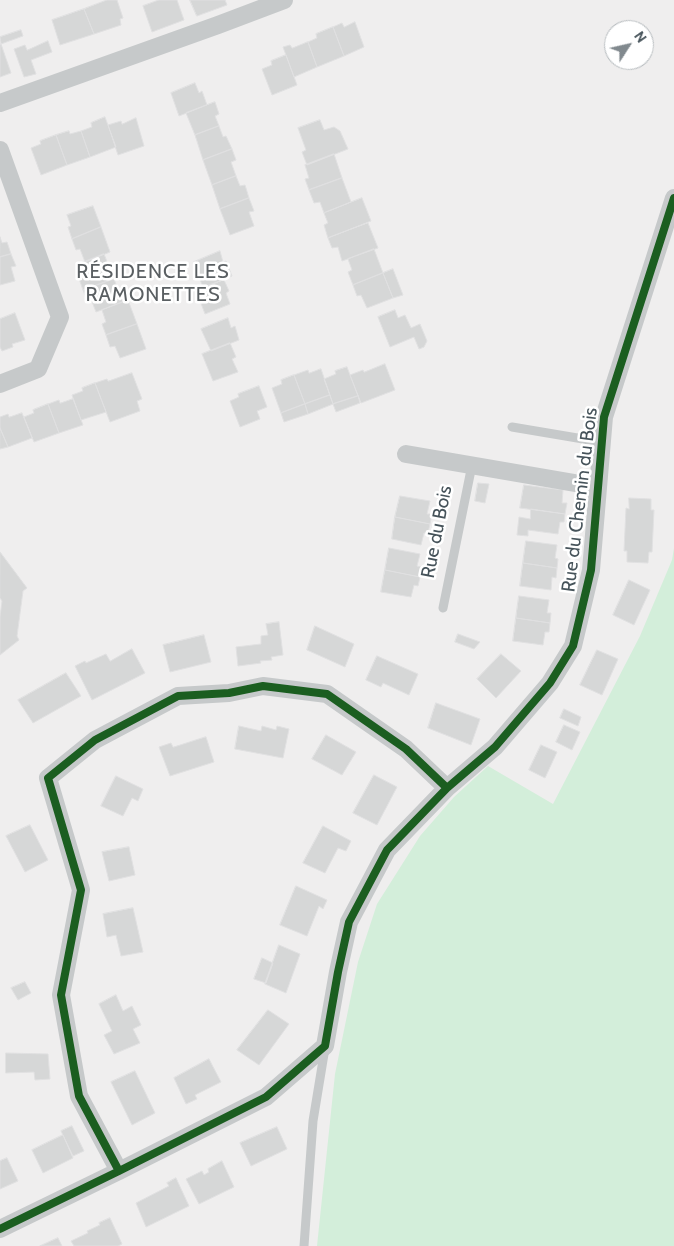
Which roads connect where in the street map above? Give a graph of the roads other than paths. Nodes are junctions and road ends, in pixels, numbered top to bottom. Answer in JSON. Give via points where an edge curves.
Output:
{"nodes":[{"id":1,"x":284,"y":0,"type":"edge"},
{"id":2,"x":0,"y":103,"type":"edge"},
{"id":3,"x":0,"y":150,"type":"edge"},
{"id":4,"x":674,"y":198,"type":"edge"},
{"id":5,"x":0,"y":384,"type":"edge"},
{"id":6,"x":512,"y":427,"type":"dead end"},
{"id":7,"x":602,"y":442,"type":"junction"},
{"id":8,"x":406,"y":454,"type":"dead end"},
{"id":9,"x":472,"y":465,"type":"junction"},
{"id":10,"x":598,"y":487,"type":"junction"},
{"id":11,"x":443,"y":608,"type":"dead end"},
{"id":12,"x":447,"y":788,"type":"junction"},
{"id":13,"x":325,"y":1046,"type":"junction"},
{"id":14,"x":119,"y":1171,"type":"junction"},
{"id":15,"x":0,"y":1229,"type":"edge"},
{"id":16,"x":304,"y":1246,"type":"edge"}],
"edges":[{"from":1,"to":2,"type":"street"},
{"from":3,"to":5,"type":"street","via":[[60,317],[38,370]]},
{"from":4,"to":7,"type":"street","name":"Rue du Chemin du Bois","via":[[604,417]]},
{"from":6,"to":7,"type":"lane"},
{"from":7,"to":10,"type":"street","name":"Rue du Chemin du Bois"},
{"from":8,"to":9,"type":"street","name":"Rue du Bois"},
{"from":9,"to":10,"type":"street","name":"Rue du Bois"},
{"from":9,"to":11,"type":"lane","name":"Rue du Bois"},
{"from":10,"to":12,"type":"street","name":"Rue du Chemin du Bois","via":[[591,570],[573,646],[550,683],[495,747]]},
{"from":12,"to":13,"type":"street","name":"Rue du Chemin du Bois","via":[[387,850],[348,922]]},
{"from":12,"to":14,"type":"street","via":[[406,749],[327,694],[263,686],[229,694],[178,696],[95,740],[48,778],[80,890],[60,994],[79,1096]]},
{"from":13,"to":14,"type":"street","via":[[266,1097]]},
{"from":13,"to":16,"type":"lane","via":[[313,1120]]},
{"from":14,"to":15,"type":"street"}]}
